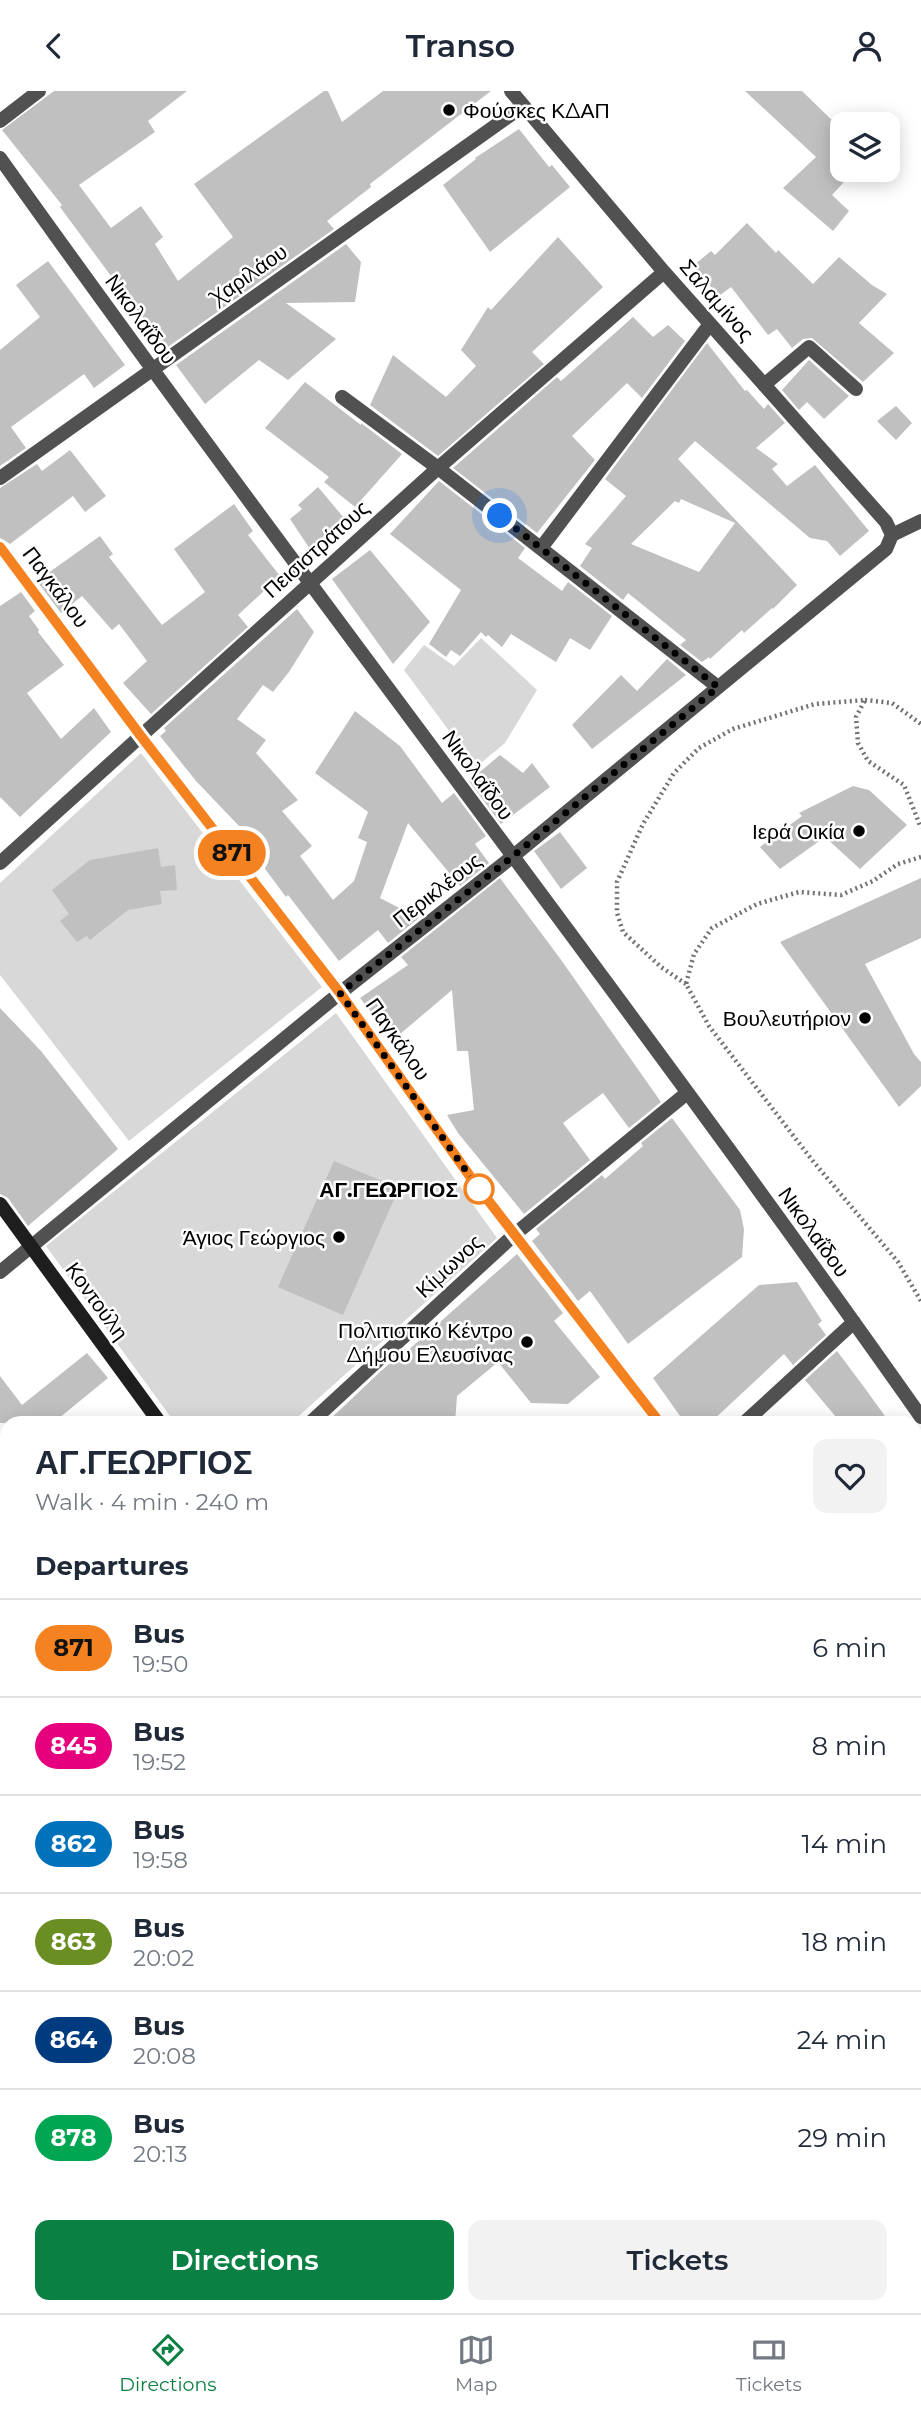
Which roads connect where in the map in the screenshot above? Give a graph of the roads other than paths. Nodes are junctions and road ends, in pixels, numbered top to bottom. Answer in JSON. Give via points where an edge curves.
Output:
{"nodes":[{"id":1,"x":39,"y":91,"type":"edge"},
{"id":2,"x":511,"y":91,"type":"edge"},
{"id":3,"x":523,"y":106,"type":"junction"},
{"id":4,"x":0,"y":121,"type":"edge"},
{"id":5,"x":0,"y":158,"type":"edge"},
{"id":6,"x":664,"y":272,"type":"junction"},
{"id":7,"x":710,"y":324,"type":"junction"},
{"id":8,"x":150,"y":369,"type":"junction"},
{"id":9,"x":764,"y":385,"type":"junction"},
{"id":10,"x":856,"y":389,"type":"dead end"},
{"id":11,"x":342,"y":397,"type":"dead end"},
{"id":12,"x":438,"y":468,"type":"junction"},
{"id":13,"x":0,"y":478,"type":"edge"},
{"id":14,"x":921,"y":521,"type":"edge"},
{"id":15,"x":891,"y":535,"type":"junction"},
{"id":16,"x":0,"y":547,"type":"edge"},
{"id":17,"x":541,"y":548,"type":"junction"},
{"id":18,"x":311,"y":582,"type":"junction"},
{"id":19,"x":718,"y":687,"type":"junction"},
{"id":20,"x":140,"y":735,"type":"junction"},
{"id":21,"x":512,"y":857,"type":"junction"},
{"id":22,"x":0,"y":863,"type":"edge"},
{"id":23,"x":340,"y":993,"type":"junction"},
{"id":24,"x":687,"y":1093,"type":"junction"},
{"id":25,"x":0,"y":1204,"type":"edge"},
{"id":26,"x":515,"y":1234,"type":"junction"},
{"id":27,"x":31,"y":1246,"type":"junction"},
{"id":28,"x":0,"y":1272,"type":"edge"},
{"id":29,"x":854,"y":1322,"type":"junction"},
{"id":30,"x":155,"y":1416,"type":"edge"},
{"id":31,"x":318,"y":1416,"type":"edge"},
{"id":32,"x":655,"y":1416,"type":"edge"},
{"id":33,"x":752,"y":1416,"type":"edge"},
{"id":34,"x":920,"y":1416,"type":"edge"}],
"edges":[{"from":1,"to":4,"type":"street"},
{"from":2,"to":3,"type":"street","name":"Σαλαμίνος"},
{"from":3,"to":6,"type":"street","name":"Σαλαμίνος"},
{"from":3,"to":8,"type":"street","name":"Χαριλάου"},
{"from":5,"to":8,"type":"street","name":"Νικολαΐδου"},
{"from":6,"to":7,"type":"street","name":"Σαλαμίνος"},
{"from":6,"to":12,"type":"street","name":"Πεισιστράτους"},
{"from":7,"to":9,"type":"street","name":"Σαλαμίνος"},
{"from":7,"to":17,"type":"street"},
{"from":8,"to":13,"type":"street","name":"Χαριλάου"},
{"from":8,"to":18,"type":"street","name":"Νικολαΐδου"},
{"from":9,"to":10,"type":"street","via":[[809,347]]},
{"from":9,"to":15,"type":"street","name":"Σαλαμίνος","via":[[886,522]]},
{"from":11,"to":12,"type":"street"},
{"from":12,"to":17,"type":"street"},
{"from":12,"to":18,"type":"street","name":"Πεισιστράτους"},
{"from":14,"to":15,"type":"street"},
{"from":15,"to":19,"type":"street","name":"Περικλέους","via":[[886,549]]},
{"from":16,"to":20,"type":"main road","name":"Παγκάλου"},
{"from":17,"to":19,"type":"street"},
{"from":18,"to":20,"type":"street","name":"Πεισιστράτους"},
{"from":18,"to":21,"type":"street","name":"Νικολαΐδου"},
{"from":19,"to":21,"type":"street","name":"Περικλέους"},
{"from":20,"to":22,"type":"street","name":"Πεισιστράτους"},
{"from":20,"to":23,"type":"main road","name":"Παγκάλου"},
{"from":21,"to":23,"type":"street","name":"Περικλέους"},
{"from":21,"to":24,"type":"street","name":"Νικολαΐδου"},
{"from":23,"to":26,"type":"main road","name":"Παγκάλου"},
{"from":23,"to":27,"type":"street","name":"Περικλέους"},
{"from":24,"to":26,"type":"street","name":"Κίμωνος"},
{"from":24,"to":29,"type":"street","name":"Νικολαΐδου"},
{"from":25,"to":27,"type":"main road","name":"Κοντούλη"},
{"from":26,"to":31,"type":"street","name":"Κίμωνος"},
{"from":26,"to":32,"type":"main road","name":"Παγκάλου"},
{"from":27,"to":28,"type":"street","name":"Περικλέους"},
{"from":27,"to":30,"type":"main road","name":"Κοντούλη"},
{"from":29,"to":33,"type":"street"},
{"from":29,"to":34,"type":"street","name":"Νικολαΐδου"}]}
